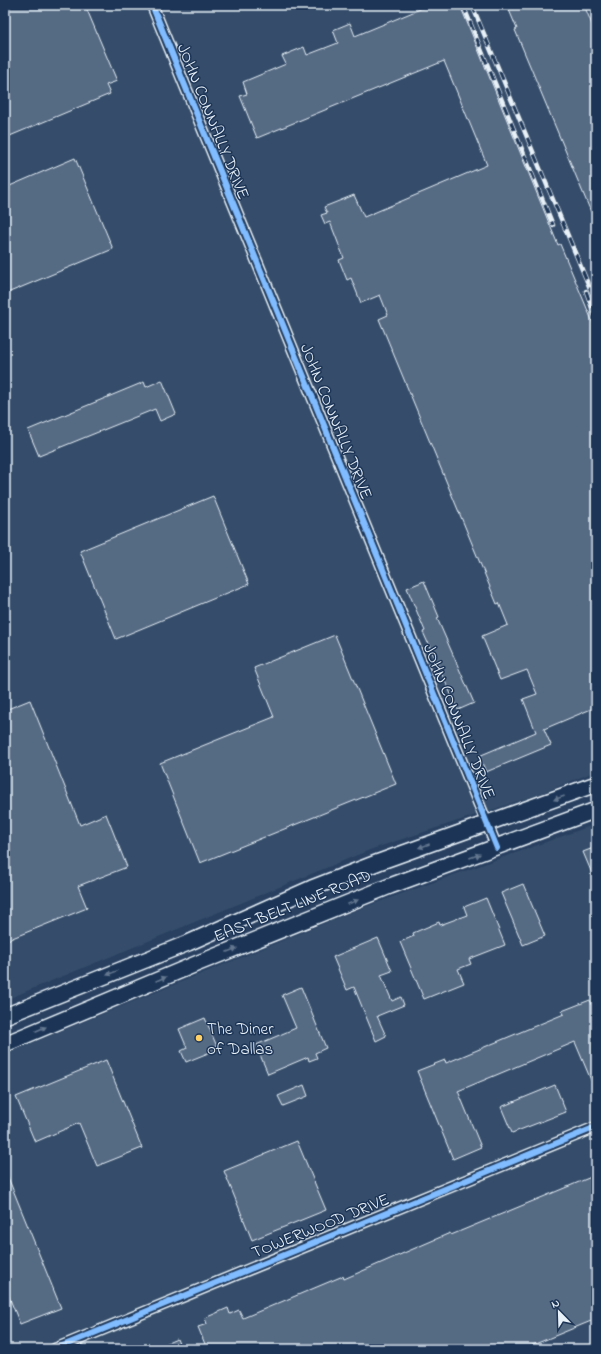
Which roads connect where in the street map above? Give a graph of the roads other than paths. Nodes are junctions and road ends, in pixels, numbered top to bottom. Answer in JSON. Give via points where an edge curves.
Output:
{"nodes":[{"id":1,"x":152,"y":5,"type":"edge"},
{"id":2,"x":596,"y":784,"type":"edge"},
{"id":3,"x":596,"y":810,"type":"edge"},
{"id":4,"x":487,"y":824,"type":"junction"},
{"id":5,"x":498,"y":848,"type":"junction"},
{"id":6,"x":188,"y":943,"type":"junction"},
{"id":7,"x":196,"y":964,"type":"junction"},
{"id":8,"x":5,"y":1016,"type":"edge"},
{"id":9,"x":5,"y":1044,"type":"edge"},
{"id":10,"x":596,"y":1127,"type":"edge"},
{"id":11,"x":55,"y":1349,"type":"edge"}],
"edges":[{"from":1,"to":4,"type":"street","name":"JOHN CONNALLY DRIVE"},
{"from":2,"to":4,"type":"main road","name":"EAST BELT LINE ROAD","one_way":true},
{"from":3,"to":5,"type":"main road","name":"EAST BELT LINE ROAD"},
{"from":4,"to":5,"type":"street","name":"JOHN CONNALLY DRIVE"},
{"from":4,"to":6,"type":"main road","name":"EAST BELT LINE ROAD","one_way":true,"via":[[312,888]]},
{"from":7,"to":5,"type":"main road","name":"EAST BELT LINE ROAD","one_way":true,"via":[[390,886]]},
{"from":6,"to":7,"type":"main road"},
{"from":6,"to":8,"type":"main road","name":"EAST BELT LINE ROAD","one_way":true},
{"from":9,"to":7,"type":"main road","name":"EAST BELT LINE ROAD","one_way":true},
{"from":10,"to":11,"type":"street","name":"TOWERWOOD DRIVE"}]}
